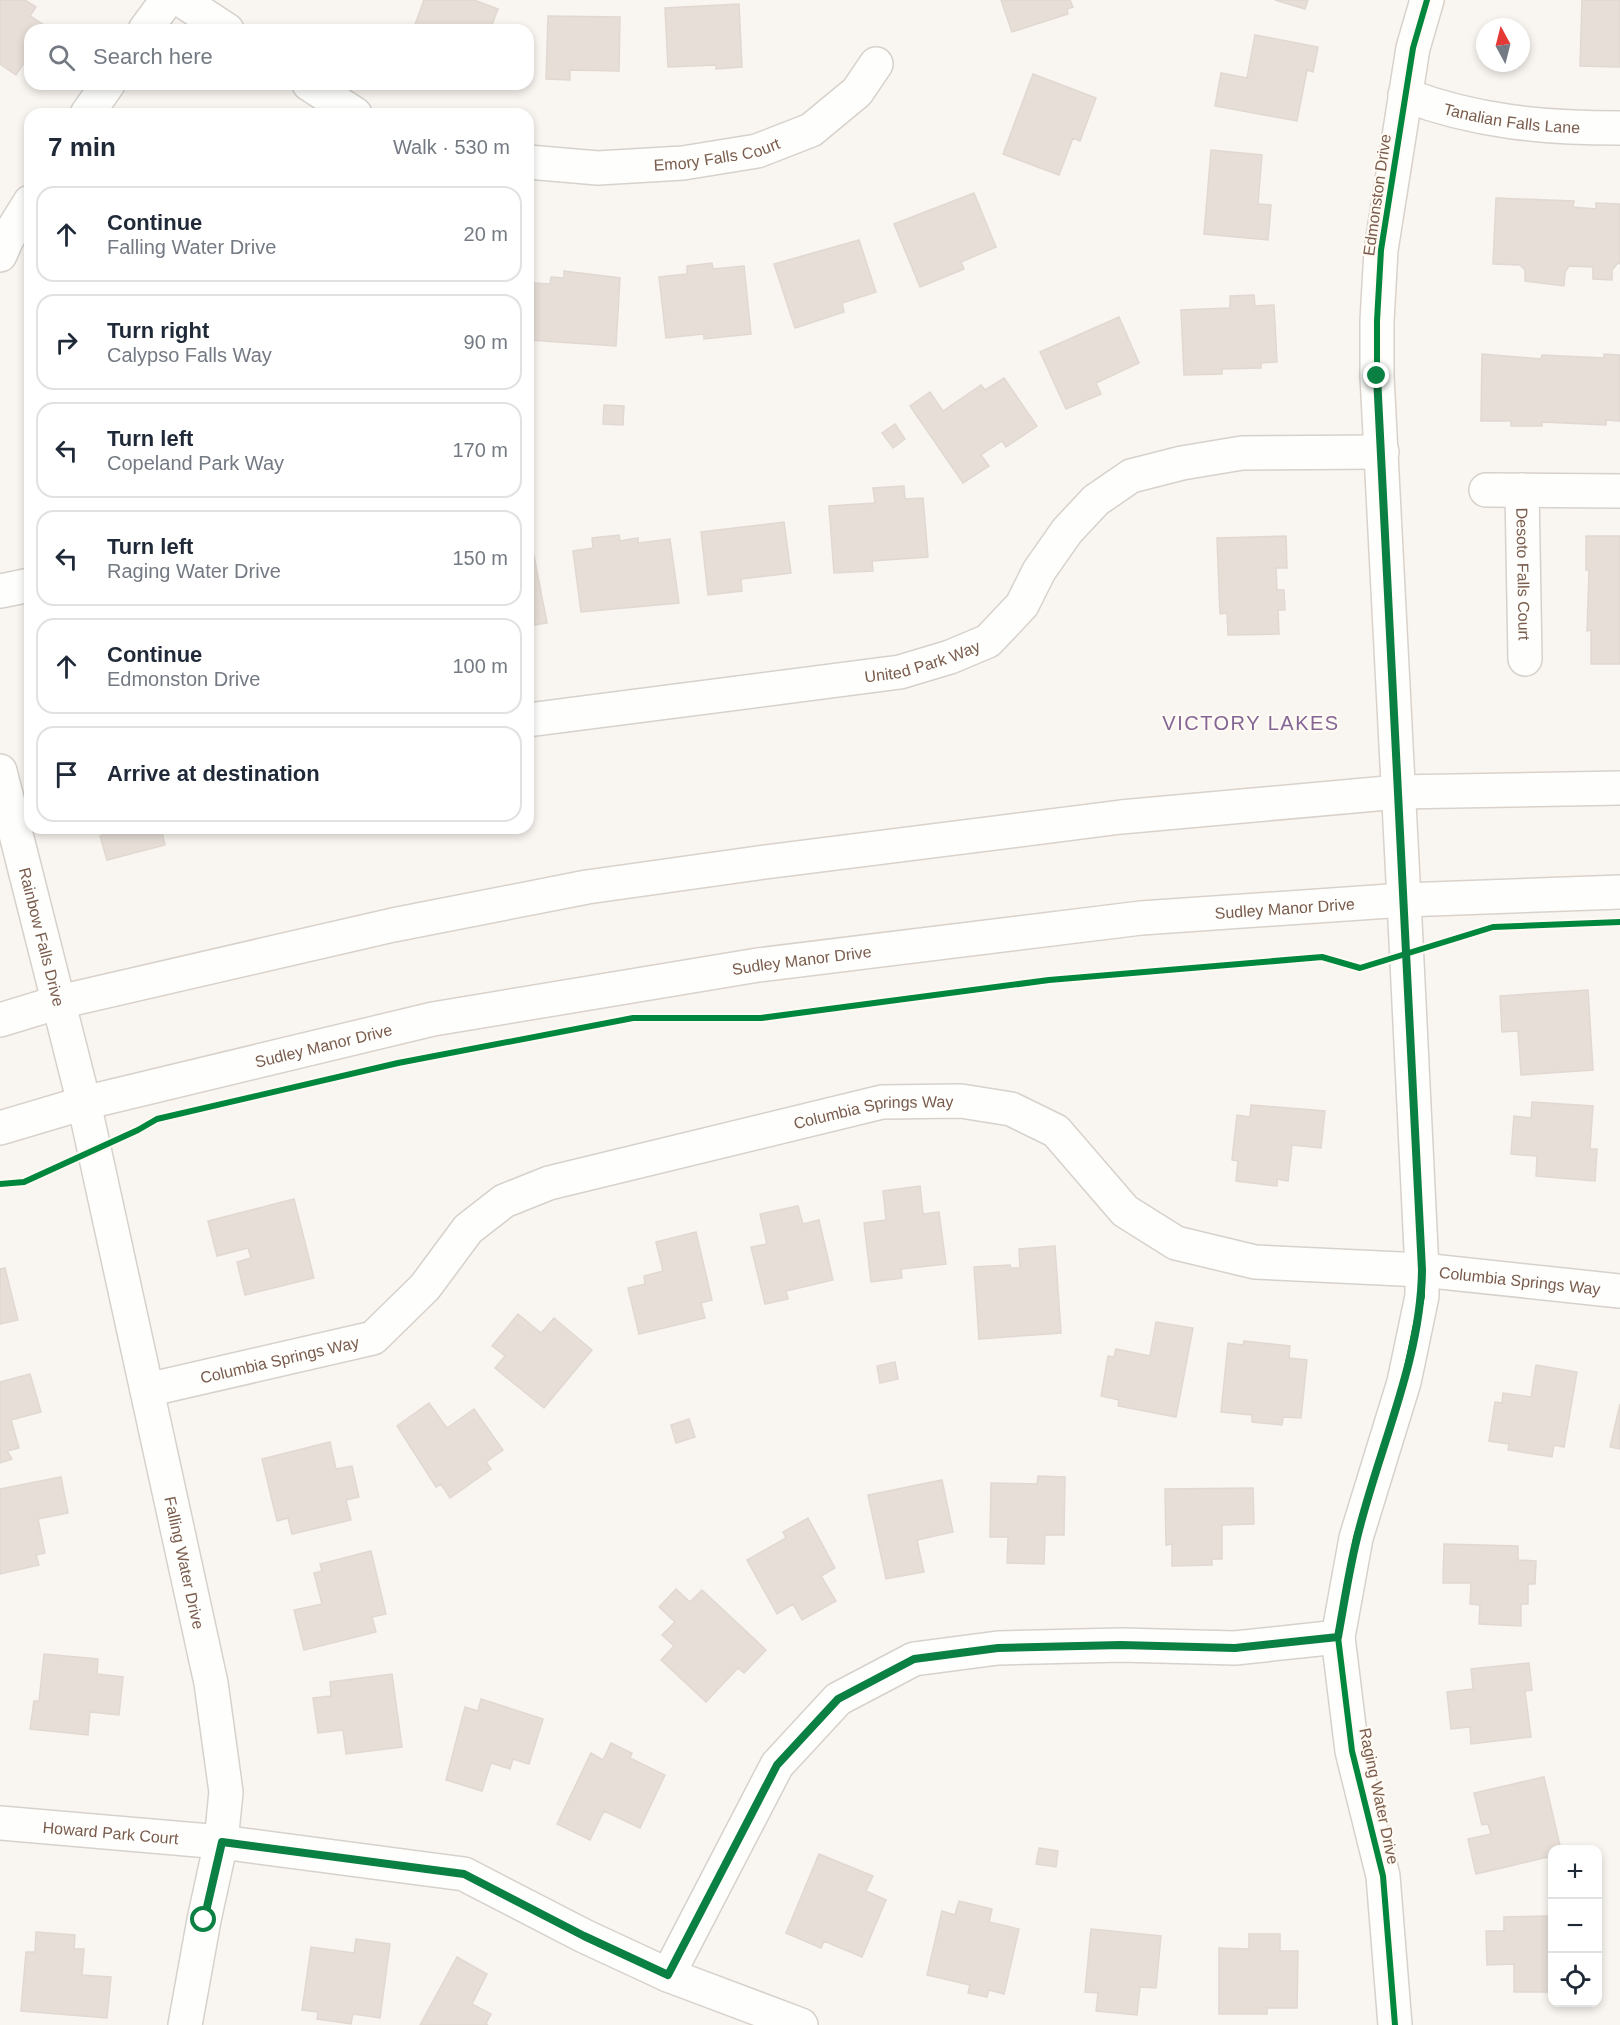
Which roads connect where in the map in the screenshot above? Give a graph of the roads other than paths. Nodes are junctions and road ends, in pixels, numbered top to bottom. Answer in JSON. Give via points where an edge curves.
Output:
{"nodes":[{"id":1,"x":167,"y":0,"type":"edge"},
{"id":2,"x":181,"y":0,"type":"edge"},
{"id":3,"x":1427,"y":0,"type":"edge"},
{"id":4,"x":149,"y":24,"type":"edge"},
{"id":5,"x":217,"y":24,"type":"edge"},
{"id":6,"x":876,"y":64,"type":"dead end"},
{"id":7,"x":104,"y":90,"type":"edge"},
{"id":8,"x":318,"y":90,"type":"edge"},
{"id":9,"x":1405,"y":95,"type":"junction"},
{"id":10,"x":91,"y":108,"type":"edge"},
{"id":11,"x":346,"y":108,"type":"edge"},
{"id":12,"x":1620,"y":128,"type":"edge"},
{"id":13,"x":534,"y":163,"type":"edge"},
{"id":14,"x":24,"y":212,"type":"edge"},
{"id":15,"x":0,"y":255,"type":"edge"},
{"id":16,"x":1382,"y":452,"type":"junction"},
{"id":17,"x":1486,"y":490,"type":"dead end"},
{"id":18,"x":1522,"y":490,"type":"junction"},
{"id":19,"x":1620,"y":491,"type":"edge"},
{"id":20,"x":24,"y":586,"type":"edge"},
{"id":21,"x":0,"y":591,"type":"edge"},
{"id":22,"x":1525,"y":659,"type":"dead end"},
{"id":23,"x":534,"y":719,"type":"edge"},
{"id":24,"x":0,"y":771,"type":"edge"},
{"id":25,"x":1620,"y":788,"type":"edge"},
{"id":26,"x":1398,"y":792,"type":"junction"},
{"id":27,"x":1620,"y":892,"type":"edge"},
{"id":28,"x":1404,"y":900,"type":"junction"},
{"id":29,"x":59,"y":1002,"type":"junction"},
{"id":30,"x":0,"y":1020,"type":"edge"},
{"id":31,"x":84,"y":1103,"type":"junction"},
{"id":32,"x":0,"y":1128,"type":"edge"},
{"id":33,"x":1422,"y":1270,"type":"junction"},
{"id":34,"x":1620,"y":1292,"type":"edge"},
{"id":35,"x":147,"y":1390,"type":"junction"},
{"id":36,"x":1338,"y":1637,"type":"junction"},
{"id":37,"x":0,"y":1823,"type":"edge"},
{"id":38,"x":222,"y":1842,"type":"junction"},
{"id":39,"x":668,"y":1975,"type":"junction"},
{"id":40,"x":185,"y":2025,"type":"edge"},
{"id":41,"x":801,"y":2025,"type":"edge"},
{"id":42,"x":1395,"y":2025,"type":"edge"}],
"edges":[{"from":1,"to":4,"type":"street"},
{"from":2,"to":5,"type":"street"},
{"from":3,"to":9,"type":"street","name":"Edmonston Drive"},
{"from":6,"to":13,"type":"street","name":"Emory Falls Court","via":[[857,92],[811,130],[757,151],[683,163],[598,168]]},
{"from":7,"to":10,"type":"street"},
{"from":8,"to":11,"type":"street"},
{"from":9,"to":12,"type":"street","name":"Tanalian Falls Lane","via":[[1439,108],[1510,123]]},
{"from":9,"to":16,"type":"street","name":"Edmonston Drive","via":[[1381,250],[1377,376]]},
{"from":14,"to":15,"type":"street"},
{"from":16,"to":23,"type":"street","name":"United Park Way","via":[[1242,453],[1131,476],[1096,500],[1067,531],[1039,571],[1022,605],[988,640],[950,657],[900,672]]},
{"from":16,"to":26,"type":"street","name":"Edmonston Drive"},
{"from":17,"to":18,"type":"street"},
{"from":18,"to":19,"type":"street"},
{"from":18,"to":22,"type":"street","name":"Desoto Falls Court"},
{"from":20,"to":21,"type":"street"},
{"from":24,"to":29,"type":"street","name":"Rainbow Falls Drive"},
{"from":25,"to":26,"type":"street"},
{"from":26,"to":28,"type":"street","name":"Edmonston Drive"},
{"from":26,"to":29,"type":"street","via":[[1121,817],[587,887],[393,925]]},
{"from":27,"to":28,"type":"street","name":"Sudley Manor Drive"},
{"from":28,"to":31,"type":"street","name":"Sudley Manor Drive","via":[[1142,918],[758,965],[433,1019]]},
{"from":28,"to":33,"type":"street","name":"Raging Water Drive"},
{"from":29,"to":30,"type":"street"},
{"from":29,"to":31,"type":"street","name":"Rainbow Falls Drive"},
{"from":31,"to":32,"type":"street","name":"Sudley Manor Drive"},
{"from":31,"to":35,"type":"street","name":"Falling Water Drive"},
{"from":33,"to":34,"type":"street","name":"Columbia Springs Way"},
{"from":33,"to":35,"type":"street","name":"Columbia Springs Way","via":[[1255,1262],[1176,1243],[1125,1211],[1056,1131],[1011,1109],[962,1101],[882,1102],[549,1183],[504,1201],[468,1229],[425,1287],[373,1338]]},
{"from":33,"to":36,"type":"street","name":"Raging Water Drive","via":[[1422,1296],[1404,1382],[1356,1538]]},
{"from":35,"to":38,"type":"street","name":"Falling Water Drive","via":[[211,1683],[226,1791]]},
{"from":36,"to":39,"type":"street","via":[[1235,1648],[998,1648],[914,1659],[838,1699],[777,1765]]},
{"from":36,"to":42,"type":"street","name":"Raging Water Drive","via":[[1352,1751],[1383,1876]]},
{"from":37,"to":38,"type":"street","name":"Howard Park Court"},
{"from":38,"to":39,"type":"street","name":"Howard Park Court","via":[[464,1874]]},
{"from":38,"to":40,"type":"street","name":"Falling Water Drive"},
{"from":39,"to":41,"type":"street","name":"Howard Park Court"}]}
